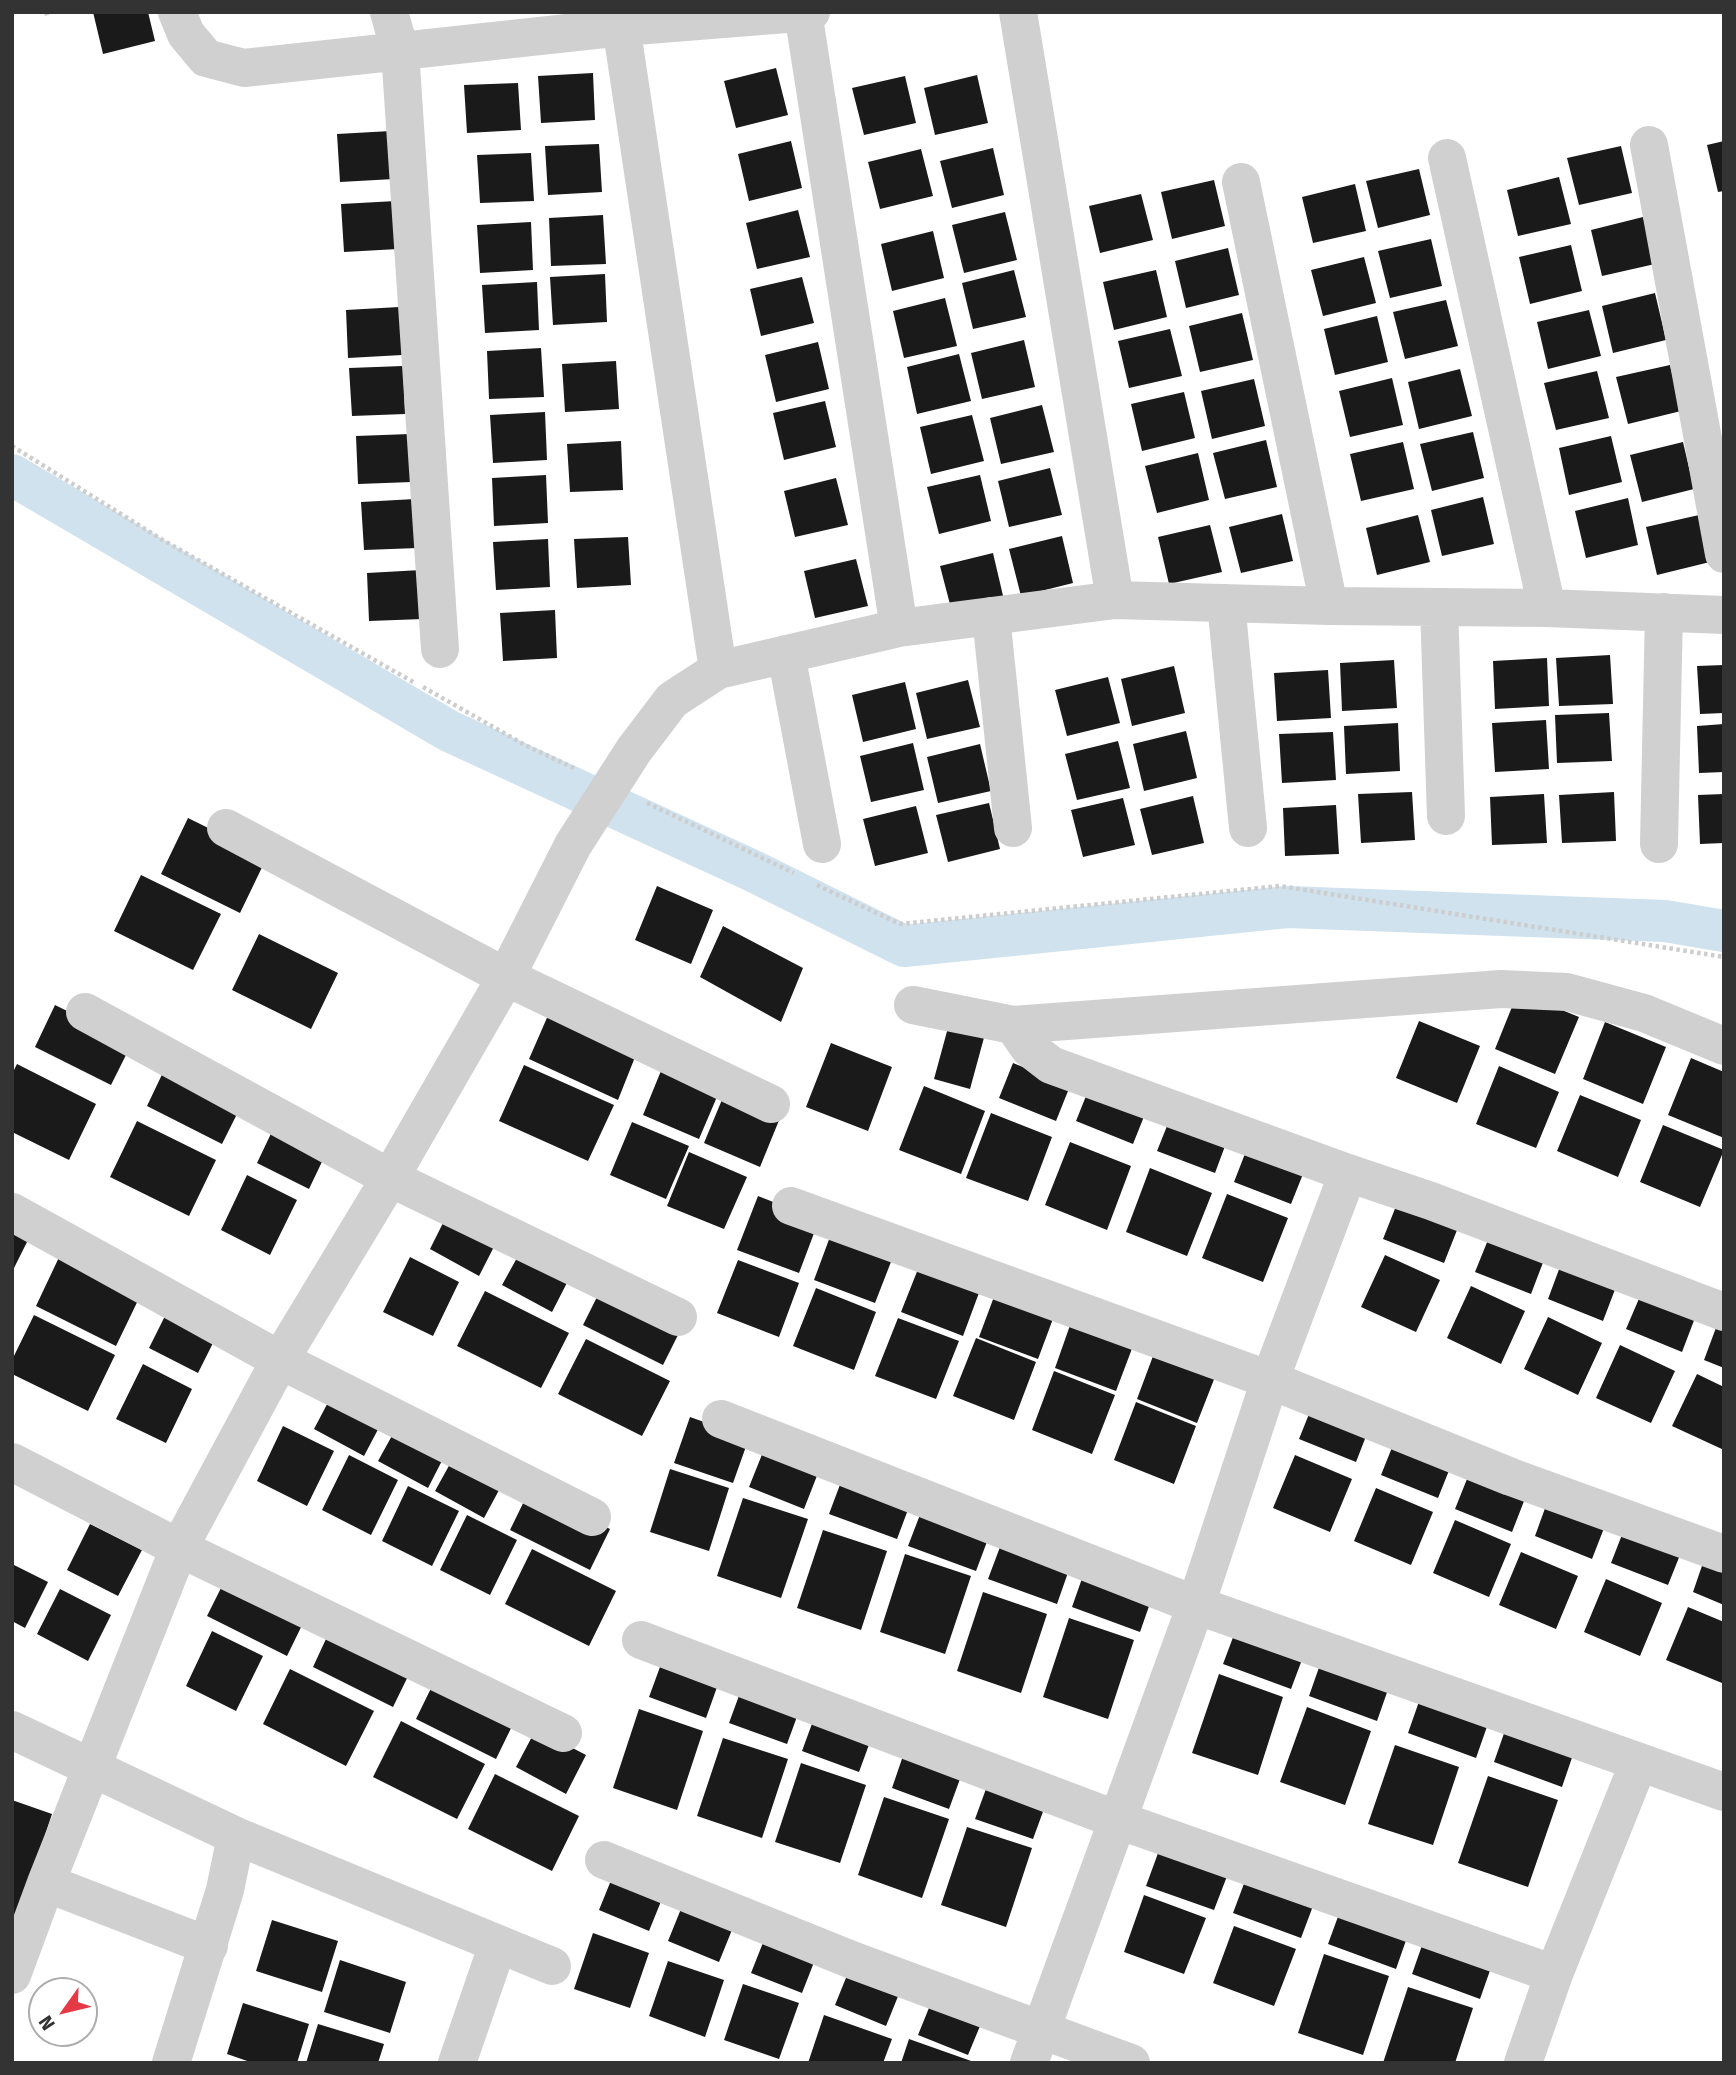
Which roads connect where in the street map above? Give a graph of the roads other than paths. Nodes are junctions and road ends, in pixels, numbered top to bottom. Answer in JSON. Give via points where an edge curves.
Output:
{"nodes":[{"id":1,"x":177,"y":12,"type":"edge"},
{"id":2,"x":389,"y":12,"type":"edge"},
{"id":3,"x":811,"y":12,"type":"edge"},
{"id":4,"x":1018,"y":12,"type":"edge"},
{"id":5,"x":803,"y":13,"type":"edge"},
{"id":6,"x":621,"y":20,"type":"edge"},
{"id":7,"x":400,"y":51,"type":"junction"},
{"id":8,"x":1648,"y":145,"type":"dead end"},
{"id":9,"x":1447,"y":158,"type":"dead end"},
{"id":10,"x":1241,"y":182,"type":"dead end"},
{"id":11,"x":1724,"y":554,"type":"edge"},
{"id":12,"x":1115,"y":600,"type":"junction"},
{"id":13,"x":1226,"y":603,"type":"junction"},
{"id":14,"x":1329,"y":606,"type":"junction"},
{"id":15,"x":1439,"y":607,"type":"junction"},
{"id":16,"x":1547,"y":608,"type":"junction"},
{"id":17,"x":1664,"y":612,"type":"junction"},
{"id":18,"x":1724,"y":615,"type":"edge"},
{"id":19,"x":991,"y":616,"type":"junction"},
{"id":20,"x":899,"y":628,"type":"junction"},
{"id":21,"x":440,"y":649,"type":"dead end"},
{"id":22,"x":786,"y":654,"type":"junction"},
{"id":23,"x":718,"y":670,"type":"junction"},
{"id":24,"x":1446,"y":816,"type":"dead end"},
{"id":25,"x":226,"y":828,"type":"dead end"},
{"id":26,"x":1013,"y":828,"type":"dead end"},
{"id":27,"x":1248,"y":828,"type":"dead end"},
{"id":28,"x":822,"y":844,"type":"dead end"},
{"id":29,"x":1659,"y":844,"type":"dead end"},
{"id":30,"x":506,"y":977,"type":"junction"},
{"id":31,"x":913,"y":1005,"type":"dead end"},
{"id":32,"x":85,"y":1012,"type":"dead end"},
{"id":33,"x":1013,"y":1025,"type":"junction"},
{"id":34,"x":1724,"y":1046,"type":"edge"},
{"id":35,"x":771,"y":1104,"type":"dead end"},
{"id":36,"x":1349,"y":1173,"type":"junction"},
{"id":37,"x":390,"y":1178,"type":"junction"},
{"id":38,"x":791,"y":1206,"type":"dead end"},
{"id":39,"x":12,"y":1212,"type":"edge"},
{"id":40,"x":1724,"y":1312,"type":"edge"},
{"id":41,"x":678,"y":1317,"type":"dead end"},
{"id":42,"x":281,"y":1360,"type":"junction"},
{"id":43,"x":1270,"y":1380,"type":"junction"},
{"id":44,"x":721,"y":1419,"type":"dead end"},
{"id":45,"x":12,"y":1462,"type":"edge"},
{"id":46,"x":592,"y":1517,"type":"dead end"},
{"id":47,"x":179,"y":1548,"type":"junction"},
{"id":48,"x":1724,"y":1554,"type":"edge"},
{"id":49,"x":1196,"y":1605,"type":"junction"},
{"id":50,"x":641,"y":1640,"type":"dead end"},
{"id":51,"x":12,"y":1730,"type":"edge"},
{"id":52,"x":563,"y":1733,"type":"dead end"},
{"id":53,"x":1639,"y":1762,"type":"junction"},
{"id":54,"x":92,"y":1767,"type":"junction"},
{"id":55,"x":1724,"y":1791,"type":"edge"},
{"id":56,"x":1118,"y":1820,"type":"junction"},
{"id":57,"x":236,"y":1836,"type":"junction"},
{"id":58,"x":604,"y":1860,"type":"dead end"},
{"id":59,"x":46,"y":1883,"type":"junction"},
{"id":60,"x":498,"y":1944,"type":"junction"},
{"id":61,"x":209,"y":1945,"type":"junction"},
{"id":62,"x":552,"y":1966,"type":"dead end"},
{"id":63,"x":1554,"y":1974,"type":"junction"},
{"id":64,"x":12,"y":1975,"type":"edge"},
{"id":65,"x":1035,"y":2047,"type":"edge"},
{"id":66,"x":171,"y":2063,"type":"edge"},
{"id":67,"x":457,"y":2063,"type":"edge"},
{"id":68,"x":1131,"y":2063,"type":"edge"},
{"id":69,"x":1523,"y":2063,"type":"edge"}],
"edges":[{"from":1,"to":7,"type":"street","via":[[186,34],[206,58],[244,68]]},
{"from":2,"to":7,"type":"street"},
{"from":3,"to":5,"type":"street"},
{"from":4,"to":12,"type":"street"},
{"from":5,"to":6,"type":"street"},
{"from":5,"to":20,"type":"street"},
{"from":6,"to":7,"type":"street"},
{"from":6,"to":23,"type":"street"},
{"from":7,"to":21,"type":"street"},
{"from":8,"to":11,"type":"street"},
{"from":9,"to":16,"type":"street"},
{"from":10,"to":14,"type":"street"},
{"from":12,"to":13,"type":"street"},
{"from":12,"to":19,"type":"street"},
{"from":13,"to":14,"type":"street"},
{"from":13,"to":27,"type":"street"},
{"from":14,"to":15,"type":"street"},
{"from":15,"to":16,"type":"street"},
{"from":15,"to":24,"type":"street"},
{"from":16,"to":17,"type":"street"},
{"from":17,"to":18,"type":"street"},
{"from":17,"to":29,"type":"street"},
{"from":19,"to":20,"type":"street"},
{"from":19,"to":26,"type":"street"},
{"from":20,"to":22,"type":"street"},
{"from":22,"to":23,"type":"street"},
{"from":22,"to":28,"type":"street"},
{"from":23,"to":30,"type":"street","via":[[672,700],[634,750],[573,845]]},
{"from":25,"to":30,"type":"street"},
{"from":30,"to":35,"type":"street"},
{"from":30,"to":37,"type":"street"},
{"from":31,"to":33,"type":"street"},
{"from":32,"to":37,"type":"street"},
{"from":33,"to":34,"type":"street","via":[[1501,989],[1567,992],[1605,1001]]},
{"from":33,"to":36,"type":"street","via":[[1029,1048],[1051,1065]]},
{"from":36,"to":40,"type":"street"},
{"from":36,"to":43,"type":"street"},
{"from":37,"to":41,"type":"street"},
{"from":37,"to":42,"type":"street"},
{"from":38,"to":43,"type":"street"},
{"from":39,"to":42,"type":"street"},
{"from":42,"to":46,"type":"street"},
{"from":42,"to":47,"type":"street"},
{"from":43,"to":48,"type":"street","via":[[1511,1477]]},
{"from":43,"to":49,"type":"street"},
{"from":44,"to":49,"type":"street"},
{"from":45,"to":47,"type":"street"},
{"from":47,"to":52,"type":"street"},
{"from":47,"to":54,"type":"street"},
{"from":49,"to":53,"type":"street"},
{"from":49,"to":56,"type":"street"},
{"from":50,"to":56,"type":"street"},
{"from":51,"to":54,"type":"street"},
{"from":53,"to":55,"type":"street"},
{"from":53,"to":63,"type":"street"},
{"from":54,"to":57,"type":"street"},
{"from":54,"to":59,"type":"street"},
{"from":56,"to":63,"type":"street"},
{"from":56,"to":65,"type":"street"},
{"from":57,"to":60,"type":"street"},
{"from":57,"to":61,"type":"street"},
{"from":58,"to":65,"type":"street","via":[[852,1960]]},
{"from":59,"to":61,"type":"street"},
{"from":59,"to":64,"type":"street"},
{"from":60,"to":62,"type":"street"},
{"from":60,"to":67,"type":"street"},
{"from":61,"to":66,"type":"street"},
{"from":63,"to":69,"type":"street"},
{"from":65,"to":68,"type":"street"}]}
